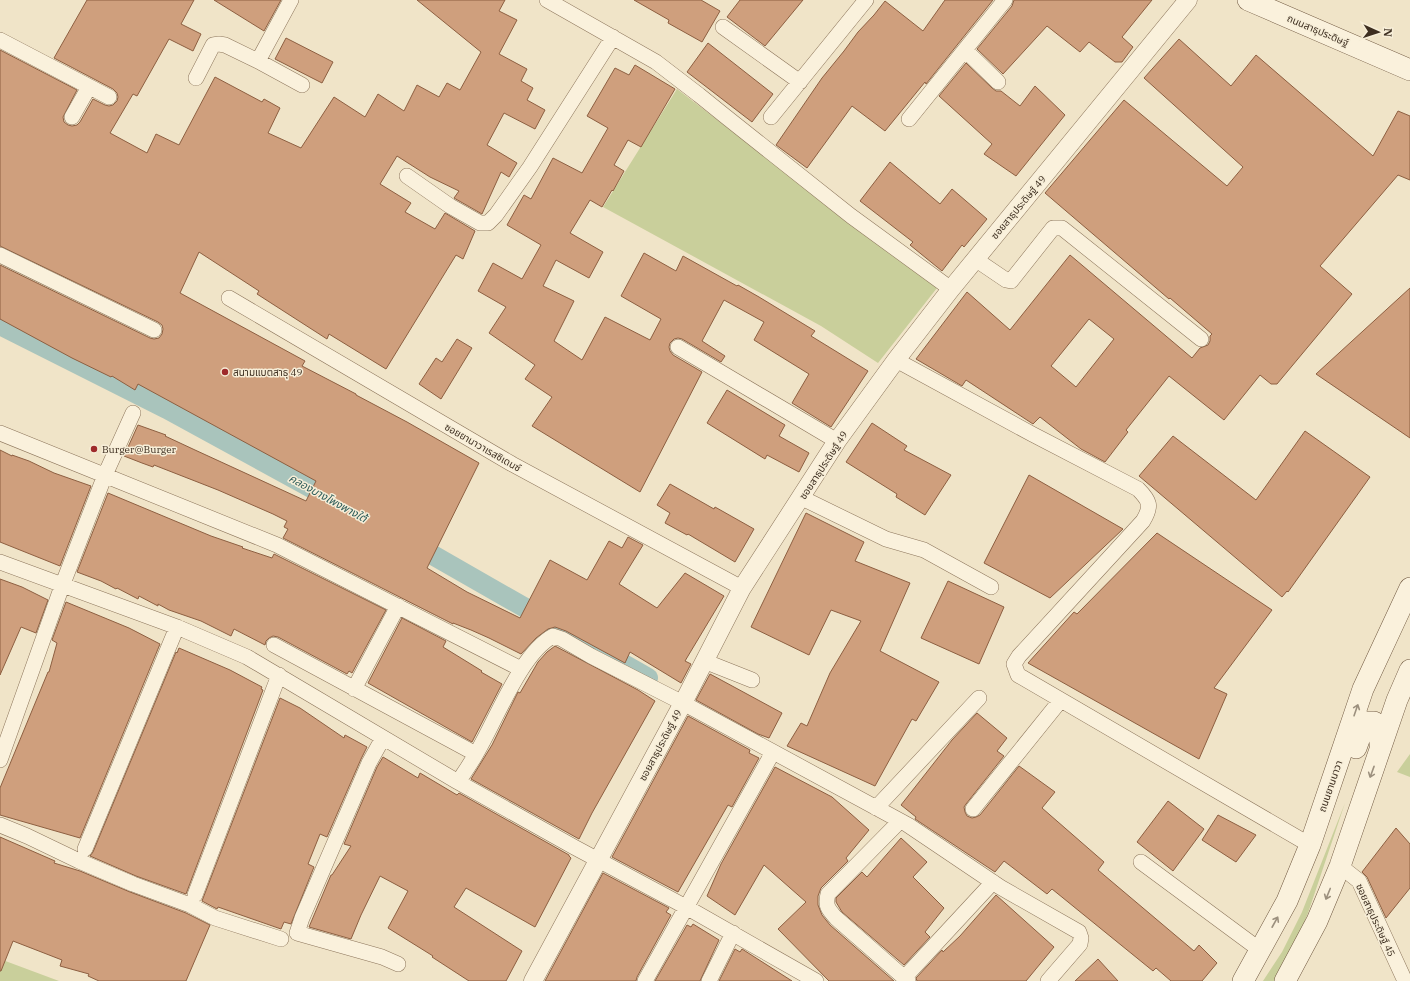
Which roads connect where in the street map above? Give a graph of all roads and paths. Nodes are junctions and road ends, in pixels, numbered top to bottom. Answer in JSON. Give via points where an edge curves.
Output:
{"nodes":[{"id":1,"x":291,"y":0,"type":"edge"},
{"id":2,"x":547,"y":0,"type":"edge"},
{"id":3,"x":866,"y":0,"type":"edge"},
{"id":4,"x":1005,"y":0,"type":"edge"},
{"id":5,"x":1188,"y":0,"type":"edge"},
{"id":6,"x":1248,"y":0,"type":"edge"},
{"id":7,"x":723,"y":27,"type":"dead end"},
{"id":8,"x":613,"y":37,"type":"junction"},
{"id":9,"x":0,"y":40,"type":"edge"},
{"id":10,"x":965,"y":50,"type":"junction"},
{"id":11,"x":258,"y":61,"type":"junction"},
{"id":12,"x":1410,"y":70,"type":"edge"},
{"id":13,"x":196,"y":78,"type":"dead end"},
{"id":14,"x":800,"y":82,"type":"junction"},
{"id":15,"x":998,"y":82,"type":"dead end"},
{"id":16,"x":302,"y":85,"type":"dead end"},
{"id":17,"x":89,"y":87,"type":"junction"},
{"id":18,"x":109,"y":97,"type":"dead end"},
{"id":19,"x":72,"y":117,"type":"dead end"},
{"id":20,"x":771,"y":117,"type":"dead end"},
{"id":21,"x":909,"y":119,"type":"dead end"},
{"id":22,"x":407,"y":176,"type":"dead end"},
{"id":23,"x":2,"y":256,"type":"edge"},
{"id":24,"x":975,"y":259,"type":"junction"},
{"id":25,"x":951,"y":289,"type":"junction"},
{"id":26,"x":228,"y":298,"type":"dead end"},
{"id":27,"x":154,"y":330,"type":"dead end"},
{"id":28,"x":1201,"y":339,"type":"dead end"},
{"id":29,"x":678,"y":347,"type":"dead end"},
{"id":30,"x":896,"y":360,"type":"junction"},
{"id":31,"x":133,"y":413,"type":"dead end"},
{"id":32,"x":0,"y":433,"type":"edge"},
{"id":33,"x":837,"y":441,"type":"junction"},
{"id":34,"x":105,"y":476,"type":"junction"},
{"id":35,"x":802,"y":498,"type":"junction"},
{"id":36,"x":0,"y":562,"type":"edge"},
{"id":37,"x":62,"y":586,"type":"junction"},
{"id":38,"x":991,"y":587,"type":"dead end"},
{"id":39,"x":742,"y":588,"type":"junction"},
{"id":40,"x":1410,"y":588,"type":"edge"},
{"id":41,"x":398,"y":606,"type":"junction"},
{"id":42,"x":177,"y":627,"type":"junction"},
{"id":43,"x":274,"y":645,"type":"dead end"},
{"id":44,"x":704,"y":661,"type":"junction"},
{"id":45,"x":522,"y":669,"type":"junction"},
{"id":46,"x":1410,"y":670,"type":"edge"},
{"id":47,"x":279,"y":676,"type":"junction"},
{"id":48,"x":752,"y":680,"type":"dead end"},
{"id":49,"x":354,"y":689,"type":"junction"},
{"id":50,"x":979,"y":698,"type":"dead end"},
{"id":51,"x":1060,"y":701,"type":"junction"},
{"id":52,"x":683,"y":703,"type":"junction"},
{"id":53,"x":383,"y":738,"type":"junction"},
{"id":54,"x":1380,"y":748,"type":"junction"},
{"id":55,"x":772,"y":752,"type":"junction"},
{"id":56,"x":476,"y":754,"type":"junction"},
{"id":57,"x":0,"y":760,"type":"edge"},
{"id":58,"x":458,"y":782,"type":"junction"},
{"id":59,"x":1329,"y":790,"type":"junction"},
{"id":60,"x":876,"y":808,"type":"junction"},
{"id":61,"x":973,"y":809,"type":"dead end"},
{"id":62,"x":900,"y":821,"type":"junction"},
{"id":63,"x":0,"y":825,"type":"edge"},
{"id":64,"x":1310,"y":845,"type":"junction"},
{"id":65,"x":85,"y":849,"type":"dead end"},
{"id":66,"x":598,"y":859,"type":"junction"},
{"id":67,"x":1140,"y":862,"type":"dead end"},
{"id":68,"x":1340,"y":866,"type":"junction"},
{"id":69,"x":992,"y":882,"type":"junction"},
{"id":70,"x":195,"y":895,"type":"dead end"},
{"id":71,"x":686,"y":907,"type":"junction"},
{"id":72,"x":733,"y":933,"type":"junction"},
{"id":73,"x":281,"y":939,"type":"dead end"},
{"id":74,"x":1260,"y":950,"type":"junction"},
{"id":75,"x":398,"y":964,"type":"dead end"},
{"id":76,"x":906,"y":979,"type":"edge"},
{"id":77,"x":533,"y":981,"type":"edge"},
{"id":78,"x":645,"y":981,"type":"edge"},
{"id":79,"x":709,"y":981,"type":"edge"},
{"id":80,"x":816,"y":981,"type":"edge"},
{"id":81,"x":1048,"y":981,"type":"edge"},
{"id":82,"x":1243,"y":981,"type":"edge"},
{"id":83,"x":1286,"y":981,"type":"edge"},
{"id":84,"x":1405,"y":981,"type":"edge"}],
"edges":[{"from":1,"to":11,"type":"street"},
{"from":2,"to":8,"type":"street"},
{"from":3,"to":14,"type":"street"},
{"from":4,"to":10,"type":"street"},
{"from":5,"to":24,"type":"street","name":"ซอยสาธุประดิษฐ์ 49"},
{"from":6,"to":12,"type":"main road","name":"ถนนสาธุประดิษฐ์"},
{"from":7,"to":14,"type":"street"},
{"from":8,"to":22,"type":"street","via":[[530,167],[488,223],[480,223],[450,206]]},
{"from":8,"to":25,"type":"street","via":[[656,62],[851,216]]},
{"from":9,"to":17,"type":"street"},
{"from":10,"to":15,"type":"street"},
{"from":10,"to":21,"type":"street"},
{"from":11,"to":13,"type":"street","via":[[225,45],[213,45]]},
{"from":11,"to":16,"type":"street"},
{"from":14,"to":20,"type":"street"},
{"from":17,"to":18,"type":"street"},
{"from":17,"to":19,"type":"street"},
{"from":23,"to":27,"type":"street"},
{"from":24,"to":25,"type":"street","name":"ซอยสาธุประดิษฐ์ 49"},
{"from":24,"to":28,"type":"street","via":[[1006,280],[1012,281],[1053,228],[1062,228]]},
{"from":25,"to":30,"type":"street","name":"ซอยสาธุประดิษฐ์ 49"},
{"from":26,"to":39,"type":"street","name":"ซอยยานาวาเรสซิเดนซ์","via":[[512,464]]},
{"from":29,"to":33,"type":"street"},
{"from":30,"to":33,"type":"street","name":"ซอยสาธุประดิษฐ์ 49"},
{"from":30,"to":51,"type":"street","via":[[1138,489],[1147,498],[1149,510],[1143,521],[1014,664],[1018,675]]},
{"from":31,"to":34,"type":"street"},
{"from":32,"to":34,"type":"street"},
{"from":33,"to":35,"type":"street","name":"ซอยสาธุประดิษฐ์ 49"},
{"from":34,"to":37,"type":"street"},
{"from":34,"to":41,"type":"street","via":[[277,545]]},
{"from":35,"to":38,"type":"street","via":[[886,539],[924,550]]},
{"from":35,"to":39,"type":"street","name":"ซอยสาธุประดิษฐ์ 49"},
{"from":36,"to":37,"type":"street"},
{"from":37,"to":42,"type":"street"},
{"from":37,"to":57,"type":"street"},
{"from":39,"to":44,"type":"street","name":"ซอยสาธุประดิษฐ์ 49"},
{"from":59,"to":40,"type":"main road","name":"ถนนยานนาวา","one_way":true,"via":[[1363,689]]},
{"from":41,"to":45,"type":"street"},
{"from":41,"to":49,"type":"street"},
{"from":42,"to":47,"type":"street","via":[[247,657]]},
{"from":42,"to":65,"type":"street"},
{"from":43,"to":49,"type":"street"},
{"from":44,"to":48,"type":"street"},
{"from":44,"to":52,"type":"street","name":"ซอยสาธุประดิษฐ์ 49"},
{"from":45,"to":52,"type":"street","via":[[546,640],[553,636]]},
{"from":45,"to":56,"type":"street"},
{"from":46,"to":54,"type":"main road"},
{"from":47,"to":53,"type":"street"},
{"from":47,"to":70,"type":"street"},
{"from":49,"to":56,"type":"street"},
{"from":50,"to":60,"type":"street"},
{"from":51,"to":61,"type":"street"},
{"from":51,"to":64,"type":"street"},
{"from":52,"to":55,"type":"street"},
{"from":52,"to":66,"type":"street","name":"ซอยสาธุประดิษฐ์ 49"},
{"from":53,"to":58,"type":"street"},
{"from":53,"to":75,"type":"street","via":[[369,763],[297,933]]},
{"from":54,"to":59,"type":"main road","via":[[1380,726],[1368,722],[1364,726],[1345,776]]},
{"from":54,"to":68,"type":"main road","one_way":true},
{"from":55,"to":60,"type":"street"},
{"from":55,"to":71,"type":"street"},
{"from":56,"to":58,"type":"street"},
{"from":58,"to":66,"type":"street"},
{"from":59,"to":64,"type":"main road","name":"ถนนยานนาวา"},
{"from":60,"to":62,"type":"street"},
{"from":62,"to":69,"type":"street"},
{"from":62,"to":76,"type":"street","via":[[828,894],[826,902],[836,918]]},
{"from":63,"to":73,"type":"street","via":[[214,918]]},
{"from":74,"to":64,"type":"main road","name":"ถนนยานนาวา","one_way":true,"via":[[1287,901]]},
{"from":66,"to":71,"type":"street"},
{"from":66,"to":77,"type":"street","name":"ซอยสาธุประดิษฐ์ 49"},
{"from":67,"to":74,"type":"street"},
{"from":68,"to":83,"type":"main road","one_way":true,"via":[[1317,921]]},
{"from":68,"to":84,"type":"street","name":"ซอยสาธุประดิษฐ์ 45","via":[[1359,881]]},
{"from":69,"to":76,"type":"street"},
{"from":69,"to":81,"type":"street","via":[[1079,932],[1080,944]]},
{"from":71,"to":72,"type":"street"},
{"from":71,"to":78,"type":"street"},
{"from":72,"to":79,"type":"street"},
{"from":72,"to":80,"type":"street"},
{"from":74,"to":82,"type":"main road","name":"ถนนยานนาวา"}]}
